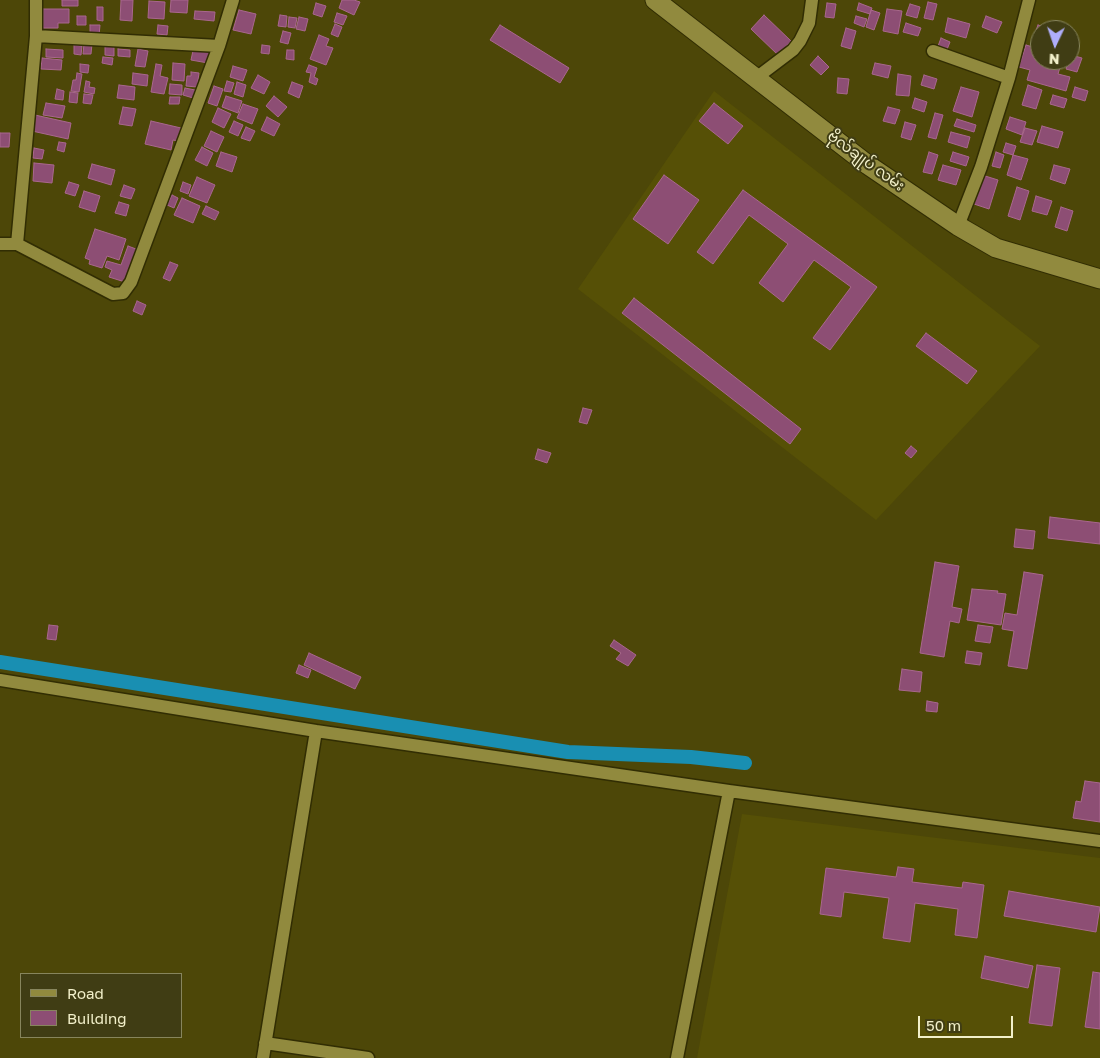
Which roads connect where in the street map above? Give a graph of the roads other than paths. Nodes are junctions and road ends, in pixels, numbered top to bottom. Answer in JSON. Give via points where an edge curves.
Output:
{"nodes":[{"id":1,"x":36,"y":0,"type":"edge"},
{"id":2,"x":233,"y":0,"type":"edge"},
{"id":3,"x":655,"y":0,"type":"edge"},
{"id":4,"x":812,"y":0,"type":"edge"},
{"id":5,"x":1029,"y":0,"type":"edge"},
{"id":6,"x":36,"y":36,"type":"junction"},
{"id":7,"x":219,"y":46,"type":"junction"},
{"id":8,"x":933,"y":51,"type":"dead end"},
{"id":9,"x":756,"y":78,"type":"junction"},
{"id":10,"x":1010,"y":78,"type":"junction"},
{"id":11,"x":958,"y":226,"type":"junction"},
{"id":12,"x":0,"y":244,"type":"edge"},
{"id":13,"x":18,"y":244,"type":"junction"},
{"id":14,"x":1100,"y":279,"type":"edge"},
{"id":15,"x":0,"y":680,"type":"edge"},
{"id":16,"x":316,"y":731,"type":"junction"},
{"id":17,"x":729,"y":791,"type":"junction"},
{"id":18,"x":1100,"y":841,"type":"edge"},
{"id":19,"x":265,"y":1043,"type":"junction"},
{"id":20,"x":262,"y":1058,"type":"edge"},
{"id":21,"x":368,"y":1058,"type":"edge"},
{"id":22,"x":677,"y":1058,"type":"edge"}],
"edges":[{"from":1,"to":6,"type":"street"},
{"from":2,"to":7,"type":"street"},
{"from":3,"to":9,"type":"main road","name":"ဗိုလ်ချုပ် လမ်း"},
{"from":4,"to":9,"type":"street","via":[[809,23],[800,41]]},
{"from":5,"to":10,"type":"street"},
{"from":6,"to":7,"type":"street"},
{"from":6,"to":13,"type":"street"},
{"from":7,"to":13,"type":"street","via":[[131,282],[122,293],[113,294]]},
{"from":8,"to":10,"type":"street"},
{"from":9,"to":11,"type":"main road","name":"ဗိုလ်ချုပ် လမ်း","via":[[868,165]]},
{"from":10,"to":11,"type":"street"},
{"from":11,"to":14,"type":"main road","name":"ဗိုလ်ချုပ် လမ်း","via":[[996,248]]},
{"from":12,"to":13,"type":"street"},
{"from":15,"to":16,"type":"street"},
{"from":16,"to":17,"type":"street"},
{"from":16,"to":19,"type":"street"},
{"from":17,"to":18,"type":"street"},
{"from":17,"to":22,"type":"street"},
{"from":19,"to":20,"type":"street"},
{"from":19,"to":21,"type":"street"}]}
